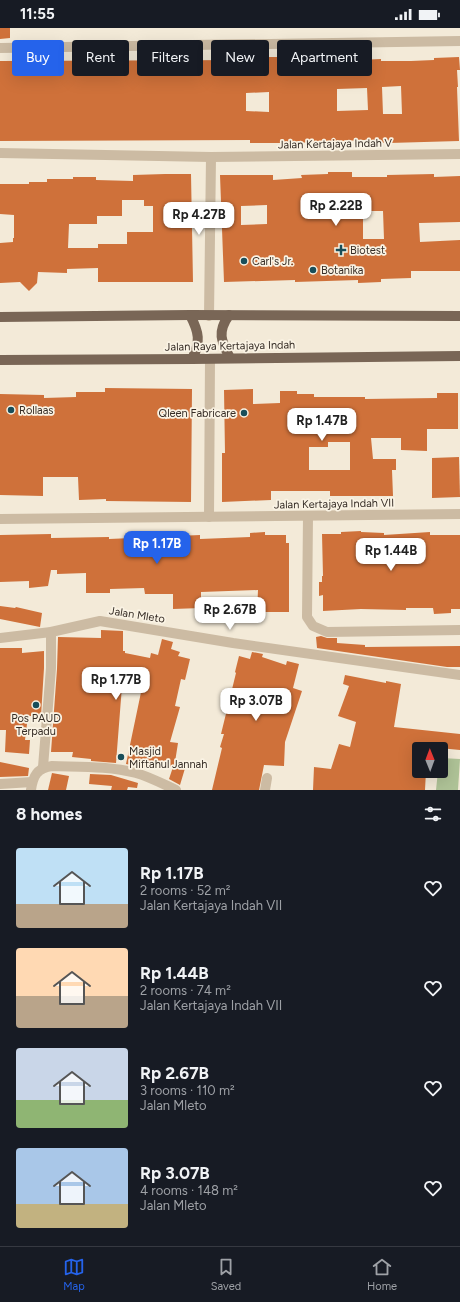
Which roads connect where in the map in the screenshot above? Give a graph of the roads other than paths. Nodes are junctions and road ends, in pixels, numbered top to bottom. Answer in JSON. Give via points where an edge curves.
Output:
{"nodes":[{"id":1,"x":460,"y":41,"type":"edge"},
{"id":2,"x":0,"y":48,"type":"edge"},
{"id":3,"x":0,"y":153,"type":"edge"},
{"id":4,"x":460,"y":154,"type":"edge"},
{"id":5,"x":211,"y":157,"type":"junction"},
{"id":6,"x":190,"y":315,"type":"junction"},
{"id":7,"x":209,"y":316,"type":"junction"},
{"id":8,"x":228,"y":316,"type":"junction"},
{"id":9,"x":460,"y":316,"type":"edge"},
{"id":10,"x":0,"y":317,"type":"edge"},
{"id":11,"x":460,"y":356,"type":"edge"},
{"id":12,"x":230,"y":358,"type":"junction"},
{"id":13,"x":192,"y":359,"type":"junction"},
{"id":14,"x":210,"y":359,"type":"junction"},
{"id":15,"x":0,"y":360,"type":"edge"},
{"id":16,"x":460,"y":514,"type":"edge"},
{"id":17,"x":308,"y":516,"type":"junction"},
{"id":18,"x":209,"y":517,"type":"junction"},
{"id":19,"x":0,"y":519,"type":"edge"},
{"id":20,"x":460,"y":630,"type":"edge"},
{"id":21,"x":51,"y":632,"type":"junction"},
{"id":22,"x":0,"y":638,"type":"edge"},
{"id":23,"x":460,"y":675,"type":"edge"},
{"id":24,"x":43,"y":767,"type":"junction"},
{"id":25,"x":267,"y":778,"type":"dead end"},
{"id":26,"x":0,"y":784,"type":"edge"},
{"id":27,"x":32,"y":786,"type":"edge"},
{"id":28,"x":176,"y":790,"type":"edge"},
{"id":29,"x":265,"y":790,"type":"edge"}],
"edges":[{"from":1,"to":2,"type":"street"},
{"from":3,"to":5,"type":"street","name":"Jalan Kertajaya Indah V"},
{"from":4,"to":5,"type":"street","name":"Jalan Kertajaya Indah V"},
{"from":5,"to":7,"type":"street"},
{"from":6,"to":7,"type":"main road"},
{"from":6,"to":10,"type":"main road"},
{"from":6,"to":13,"type":"main road","via":[[198,339]]},
{"from":7,"to":8,"type":"main road"},
{"from":8,"to":9,"type":"main road"},
{"from":8,"to":12,"type":"main road","via":[[222,325],[221,335],[222,344]]},
{"from":11,"to":12,"type":"main road","name":"Jalan Raya Kertajaya Indah"},
{"from":12,"to":14,"type":"main road","name":"Jalan Raya Kertajaya Indah"},
{"from":13,"to":14,"type":"main road","name":"Jalan Raya Kertajaya Indah"},
{"from":13,"to":15,"type":"main road","name":"Jalan Raya Kertajaya Indah"},
{"from":14,"to":18,"type":"street"},
{"from":16,"to":17,"type":"street","name":"Jalan Kertajaya Indah VII"},
{"from":17,"to":18,"type":"street","name":"Jalan Kertajaya Indah VII"},
{"from":17,"to":20,"type":"street","via":[[307,617],[313,626],[327,632]]},
{"from":18,"to":19,"type":"street","name":"Jalan Kertajaya Indah VII"},
{"from":21,"to":22,"type":"street","name":"Jalan Mleto"},
{"from":21,"to":23,"type":"street","name":"Jalan Mleto","via":[[100,621],[233,643]]},
{"from":21,"to":24,"type":"street","via":[[51,668]]},
{"from":24,"to":27,"type":"street","via":[[36,773]]},
{"from":24,"to":28,"type":"street","via":[[121,770],[138,774]]},
{"from":25,"to":29,"type":"street"},
{"from":26,"to":27,"type":"street"}]}
